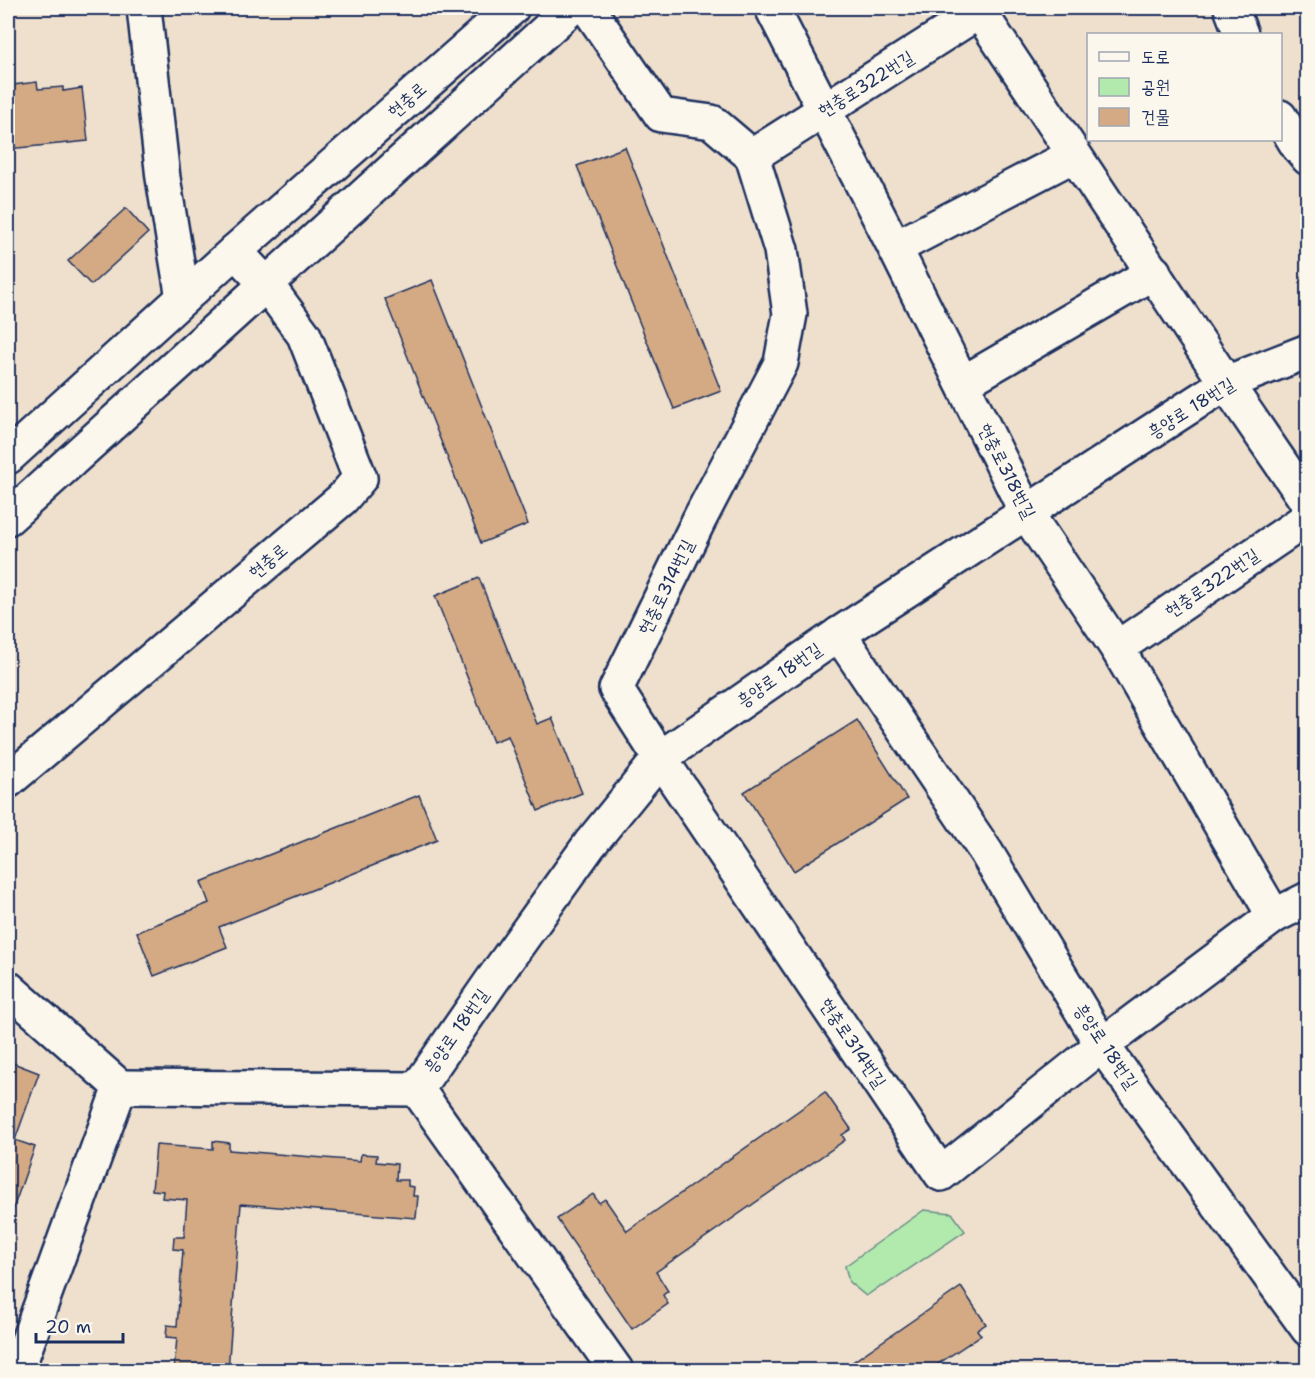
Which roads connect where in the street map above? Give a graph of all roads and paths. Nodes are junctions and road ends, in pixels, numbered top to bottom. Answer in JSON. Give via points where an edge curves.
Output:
{"nodes":[{"id":1,"x":144,"y":8,"type":"edge"},
{"id":2,"x":512,"y":8,"type":"edge"},
{"id":3,"x":571,"y":8,"type":"edge"},
{"id":4,"x":588,"y":8,"type":"edge"},
{"id":5,"x":772,"y":8,"type":"edge"},
{"id":6,"x":1231,"y":8,"type":"edge"},
{"id":7,"x":979,"y":9,"type":"edge"},
{"id":8,"x":1241,"y":33,"type":"edge"},
{"id":9,"x":825,"y":110,"type":"junction"},
{"id":10,"x":1282,"y":119,"type":"edge"},
{"id":11,"x":1074,"y":154,"type":"junction"},
{"id":12,"x":752,"y":156,"type":"junction"},
{"id":13,"x":1308,"y":158,"type":"edge"},
{"id":14,"x":896,"y":248,"type":"junction"},
{"id":15,"x":235,"y":250,"type":"junction"},
{"id":16,"x":1154,"y":272,"type":"junction"},
{"id":17,"x":267,"y":285,"type":"junction"},
{"id":18,"x":183,"y":298,"type":"junction"},
{"id":19,"x":1308,"y":351,"type":"edge"},
{"id":20,"x":963,"y":383,"type":"junction"},
{"id":21,"x":1226,"y":383,"type":"junction"},
{"id":22,"x":8,"y":458,"type":"edge"},
{"id":23,"x":1308,"y":503,"type":"edge"},
{"id":24,"x":1027,"y":514,"type":"junction"},
{"id":25,"x":8,"y":518,"type":"edge"},
{"id":26,"x":1308,"y":518,"type":"edge"},
{"id":27,"x":839,"y":634,"type":"junction"},
{"id":28,"x":1117,"y":648,"type":"junction"},
{"id":29,"x":660,"y":758,"type":"junction"},
{"id":30,"x":8,"y":781,"type":"edge"},
{"id":31,"x":1308,"y":899,"type":"edge"},
{"id":32,"x":1275,"y":916,"type":"junction"},
{"id":33,"x":8,"y":988,"type":"edge"},
{"id":34,"x":1102,"y":1045,"type":"junction"},
{"id":35,"x":120,"y":1087,"type":"junction"},
{"id":36,"x":417,"y":1089,"type":"junction"},
{"id":37,"x":1308,"y":1329,"type":"edge"},
{"id":38,"x":20,"y":1371,"type":"edge"},
{"id":39,"x":616,"y":1371,"type":"edge"}],
"edges":[{"from":1,"to":18,"type":"street","via":[[163,178]]},
{"from":2,"to":15,"type":"street","name":"현충로"},
{"from":3,"to":17,"type":"street"},
{"from":4,"to":12,"type":"street","via":[[660,115],[712,122]]},
{"from":5,"to":9,"type":"street","name":"현충로318번길"},
{"from":6,"to":8,"type":"street"},
{"from":7,"to":9,"type":"street","name":"현충로322번길"},
{"from":7,"to":11,"type":"street","name":"현충로322번길"},
{"from":9,"to":12,"type":"street","name":"현충로322번길"},
{"from":9,"to":14,"type":"street","name":"현충로318번길"},
{"from":10,"to":13,"type":"street"},
{"from":11,"to":14,"type":"street"},
{"from":11,"to":16,"type":"street","name":"현충로322번길"},
{"from":12,"to":29,"type":"street","name":"현충로314번길","via":[[781,250],[790,314],[782,363],[616,689]]},
{"from":14,"to":20,"type":"street","name":"현충로318번길"},
{"from":15,"to":17,"type":"street","name":"현충로"},
{"from":15,"to":18,"type":"street","name":"현충로"},
{"from":16,"to":20,"type":"street"},
{"from":16,"to":21,"type":"street","name":"현충로322번길"},
{"from":17,"to":25,"type":"street"},
{"from":17,"to":30,"type":"street","name":"현충로","via":[[304,335],[360,478],[342,499]]},
{"from":18,"to":22,"type":"street","name":"현충로"},
{"from":19,"to":21,"type":"street","name":"흥양로 18번길"},
{"from":20,"to":24,"type":"street","name":"현충로318번길"},
{"from":21,"to":23,"type":"street","name":"현충로322번길"},
{"from":21,"to":24,"type":"street","name":"흥양로 18번길"},
{"from":24,"to":27,"type":"street","name":"흥양로 18번길"},
{"from":24,"to":28,"type":"street","name":"현충로318번길"},
{"from":26,"to":28,"type":"street","name":"현충로322번길"},
{"from":27,"to":29,"type":"street","name":"흥양로 18번길"},
{"from":27,"to":34,"type":"street","name":"흥양로 18번길","via":[[986,852]]},
{"from":28,"to":32,"type":"street","name":"현충로318번길"},
{"from":29,"to":34,"type":"street","name":"현충로314번길","via":[[941,1174]]},
{"from":29,"to":36,"type":"street","name":"흥양로 18번길","via":[[590,844]]},
{"from":31,"to":32,"type":"street"},
{"from":32,"to":34,"type":"street"},
{"from":33,"to":35,"type":"street"},
{"from":34,"to":37,"type":"street","name":"흥양로 18번길"},
{"from":35,"to":36,"type":"street","name":"흥양로 18번길"},
{"from":35,"to":38,"type":"street","via":[[22,1356]]},
{"from":36,"to":39,"type":"street"}]}
